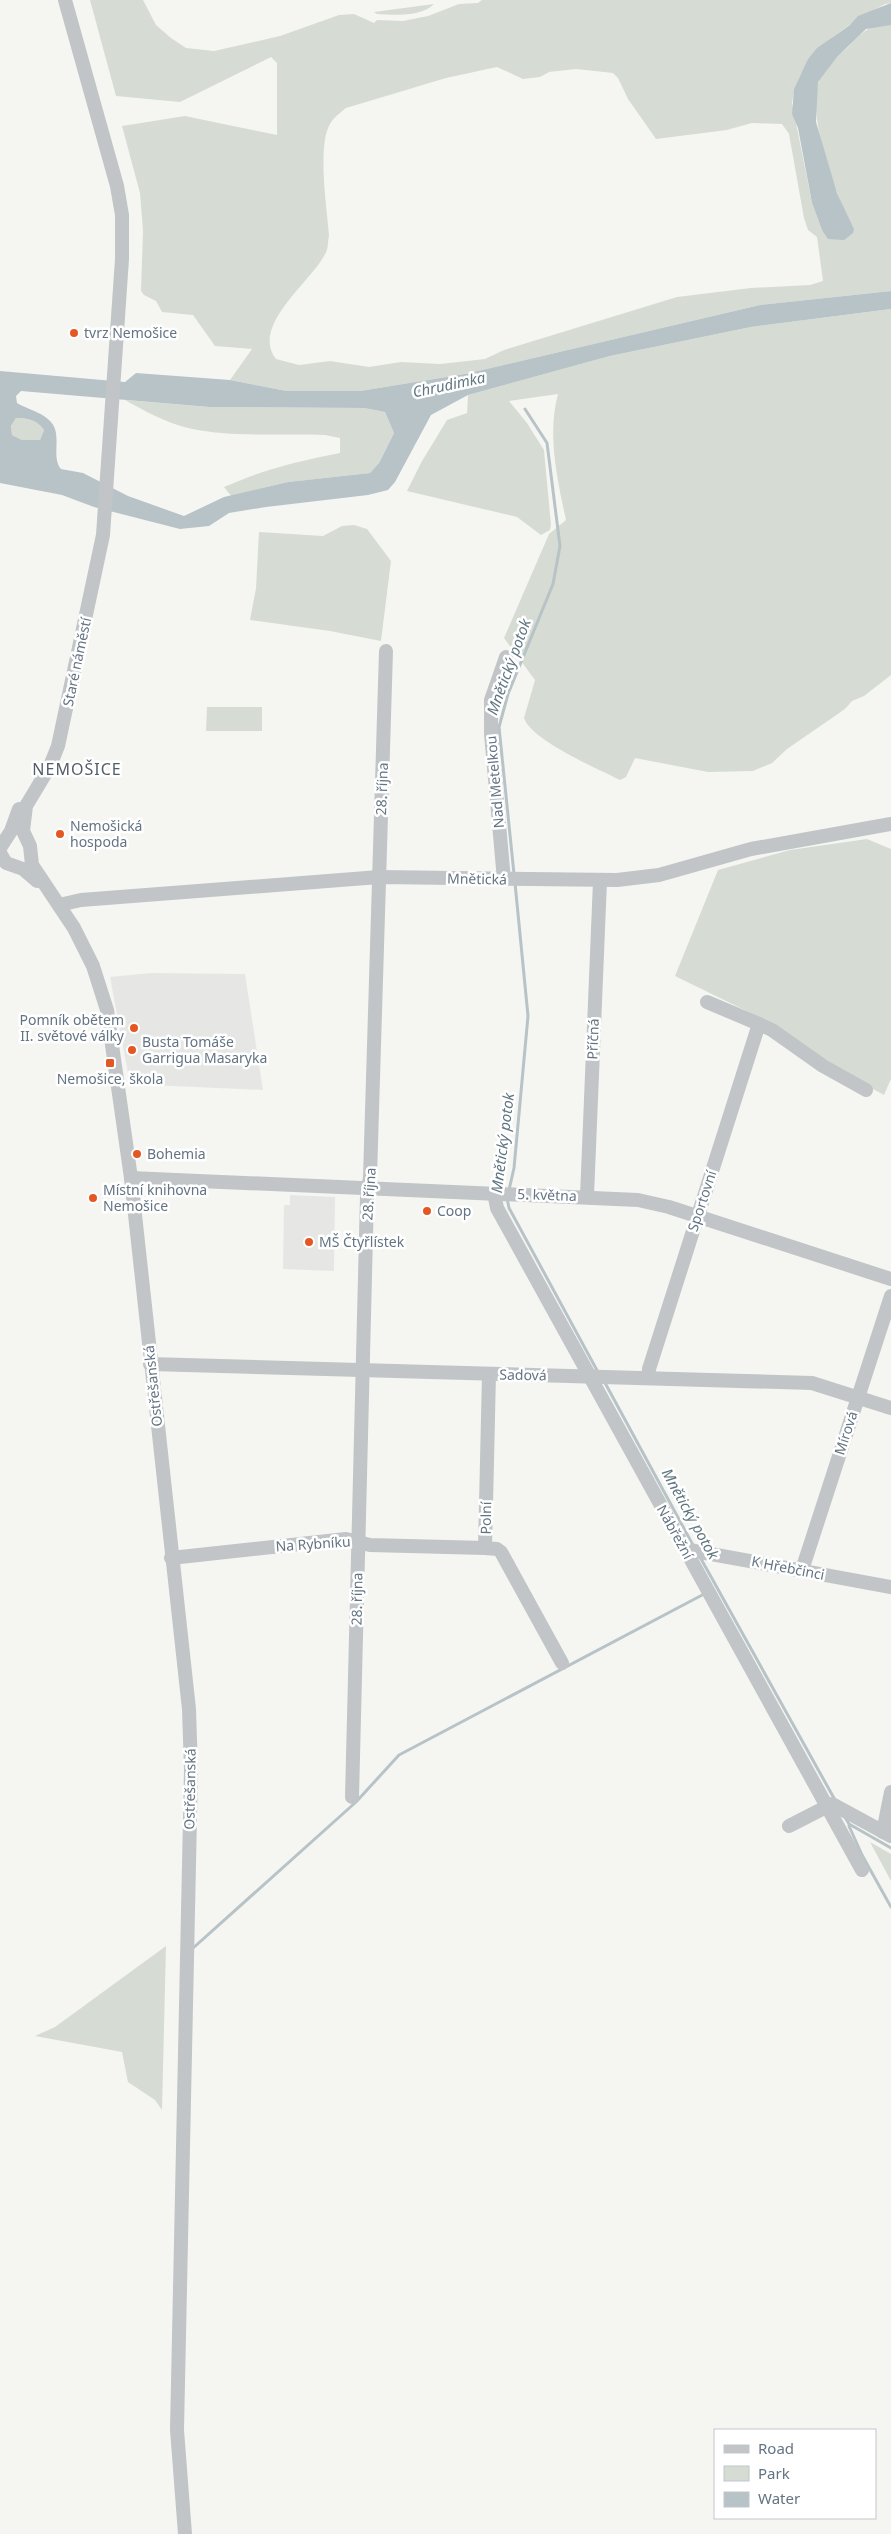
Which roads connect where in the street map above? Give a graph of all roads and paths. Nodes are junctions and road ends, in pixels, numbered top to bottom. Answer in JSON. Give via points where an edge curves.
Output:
{"nodes":[{"id":1,"x":65,"y":0,"type":"edge"},
{"id":2,"x":386,"y":651,"type":"dead end"},
{"id":3,"x":506,"y":657,"type":"dead end"},
{"id":4,"x":34,"y":791,"type":"junction"},
{"id":5,"x":891,"y":824,"type":"edge"},
{"id":6,"x":29,"y":846,"type":"junction"},
{"id":7,"x":3,"y":851,"type":"edge"},
{"id":8,"x":379,"y":877,"type":"junction"},
{"id":9,"x":504,"y":880,"type":"junction"},
{"id":10,"x":600,"y":881,"type":"junction"},
{"id":11,"x":56,"y":900,"type":"junction"},
{"id":12,"x":707,"y":1002,"type":"dead end"},
{"id":13,"x":758,"y":1024,"type":"junction"},
{"id":14,"x":866,"y":1090,"type":"dead end"},
{"id":15,"x":131,"y":1178,"type":"junction"},
{"id":16,"x":369,"y":1187,"type":"junction"},
{"id":17,"x":496,"y":1193,"type":"junction"},
{"id":18,"x":587,"y":1196,"type":"junction"},
{"id":19,"x":697,"y":1216,"type":"junction"},
{"id":20,"x":891,"y":1279,"type":"edge"},
{"id":21,"x":891,"y":1296,"type":"edge"},
{"id":22,"x":150,"y":1364,"type":"junction"},
{"id":23,"x":362,"y":1370,"type":"junction"},
{"id":24,"x":489,"y":1374,"type":"junction"},
{"id":25,"x":598,"y":1377,"type":"junction"},
{"id":26,"x":648,"y":1378,"type":"junction"},
{"id":27,"x":858,"y":1397,"type":"junction"},
{"id":28,"x":891,"y":1408,"type":"edge"},
{"id":29,"x":358,"y":1541,"type":"junction"},
{"id":30,"x":485,"y":1548,"type":"junction"},
{"id":31,"x":692,"y":1551,"type":"junction"},
{"id":32,"x":172,"y":1558,"type":"junction"},
{"id":33,"x":802,"y":1570,"type":"junction"},
{"id":34,"x":891,"y":1587,"type":"edge"},
{"id":35,"x":562,"y":1663,"type":"dead end"},
{"id":36,"x":891,"y":1792,"type":"edge"},
{"id":37,"x":352,"y":1797,"type":"dead end"},
{"id":38,"x":827,"y":1806,"type":"junction"},
{"id":39,"x":789,"y":1826,"type":"dead end"},
{"id":40,"x":887,"y":1834,"type":"edge"},
{"id":41,"x":862,"y":1870,"type":"dead end"},
{"id":42,"x":185,"y":2534,"type":"edge"}],
"edges":[{"from":1,"to":4,"type":"street","name":"Staré náměstí","via":[[117,186],[122,215],[122,259],[104,526],[58,746]]},
{"from":2,"to":8,"type":"street","name":"28. října"},
{"from":3,"to":9,"type":"street","name":"Nad Metelkou","via":[[490,700],[490,734]]},
{"from":4,"to":6,"type":"street","name":"Staré náměstí","via":[[24,816],[23,831]]},
{"from":4,"to":7,"type":"street","name":"Staré náměstí","via":[[18,811]]},
{"from":5,"to":10,"type":"street","name":"Mnětická","via":[[751,849],[659,875]]},
{"from":6,"to":7,"type":"street","via":[[17,835]]},
{"from":6,"to":7,"type":"street","via":[[25,862]]},
{"from":6,"to":11,"type":"street","name":"Staré náměstí","via":[[32,865]]},
{"from":7,"to":11,"type":"street"},
{"from":8,"to":9,"type":"street","name":"Mnětická"},
{"from":8,"to":11,"type":"street","name":"Mnětická"},
{"from":8,"to":16,"type":"street","name":"28. října"},
{"from":9,"to":10,"type":"street","name":"Mnětická"},
{"from":10,"to":18,"type":"street","name":"Příčná"},
{"from":11,"to":15,"type":"street","name":"Ostřešanská","via":[[84,947],[104,997]]},
{"from":12,"to":13,"type":"street"},
{"from":13,"to":14,"type":"street"},
{"from":13,"to":19,"type":"street","name":"Sportovní"},
{"from":15,"to":16,"type":"street","name":"5. května"},
{"from":15,"to":22,"type":"street","name":"Ostřešanská"},
{"from":16,"to":17,"type":"street","name":"5. května"},
{"from":16,"to":23,"type":"street","name":"28. října"},
{"from":17,"to":18,"type":"street","name":"5. května"},
{"from":17,"to":25,"type":"street","name":"Nábřežní","via":[[497,1208]]},
{"from":18,"to":19,"type":"street","name":"5. května","via":[[654,1203]]},
{"from":19,"to":20,"type":"street","name":"5. května"},
{"from":19,"to":26,"type":"street","name":"Sportovní"},
{"from":21,"to":27,"type":"street","name":"Mírová"},
{"from":22,"to":23,"type":"street","name":"Sadová"},
{"from":22,"to":32,"type":"street","name":"Ostřešanská"},
{"from":23,"to":24,"type":"street","name":"Sadová"},
{"from":23,"to":29,"type":"street","name":"28. října"},
{"from":24,"to":25,"type":"street","name":"Sadová"},
{"from":24,"to":30,"type":"street","name":"Polní"},
{"from":25,"to":26,"type":"street","name":"Sadová"},
{"from":25,"to":31,"type":"street","name":"Nábřežní"},
{"from":26,"to":27,"type":"street","name":"Sadová","via":[[812,1383]]},
{"from":27,"to":28,"type":"street","name":"Sadová"},
{"from":27,"to":33,"type":"street","name":"Mírová"},
{"from":29,"to":30,"type":"street","name":"Na Rybníku","via":[[370,1545]]},
{"from":29,"to":32,"type":"street","name":"Na Rybníku"},
{"from":29,"to":37,"type":"street","name":"28. října"},
{"from":30,"to":35,"type":"street","name":"Polní","via":[[501,1552]]},
{"from":31,"to":33,"type":"street","name":"K Hřebčinci"},
{"from":31,"to":38,"type":"street","name":"Nábřežní","via":[[708,1592]]},
{"from":32,"to":42,"type":"street","name":"Ostřešanská","via":[[190,1718],[177,2422]]},
{"from":33,"to":34,"type":"street","name":"K Hřebčinci"},
{"from":36,"to":40,"type":"street"},
{"from":38,"to":39,"type":"street"},
{"from":38,"to":40,"type":"street","via":[[835,1805]]},
{"from":38,"to":41,"type":"street","name":"Nábřežní"}]}
